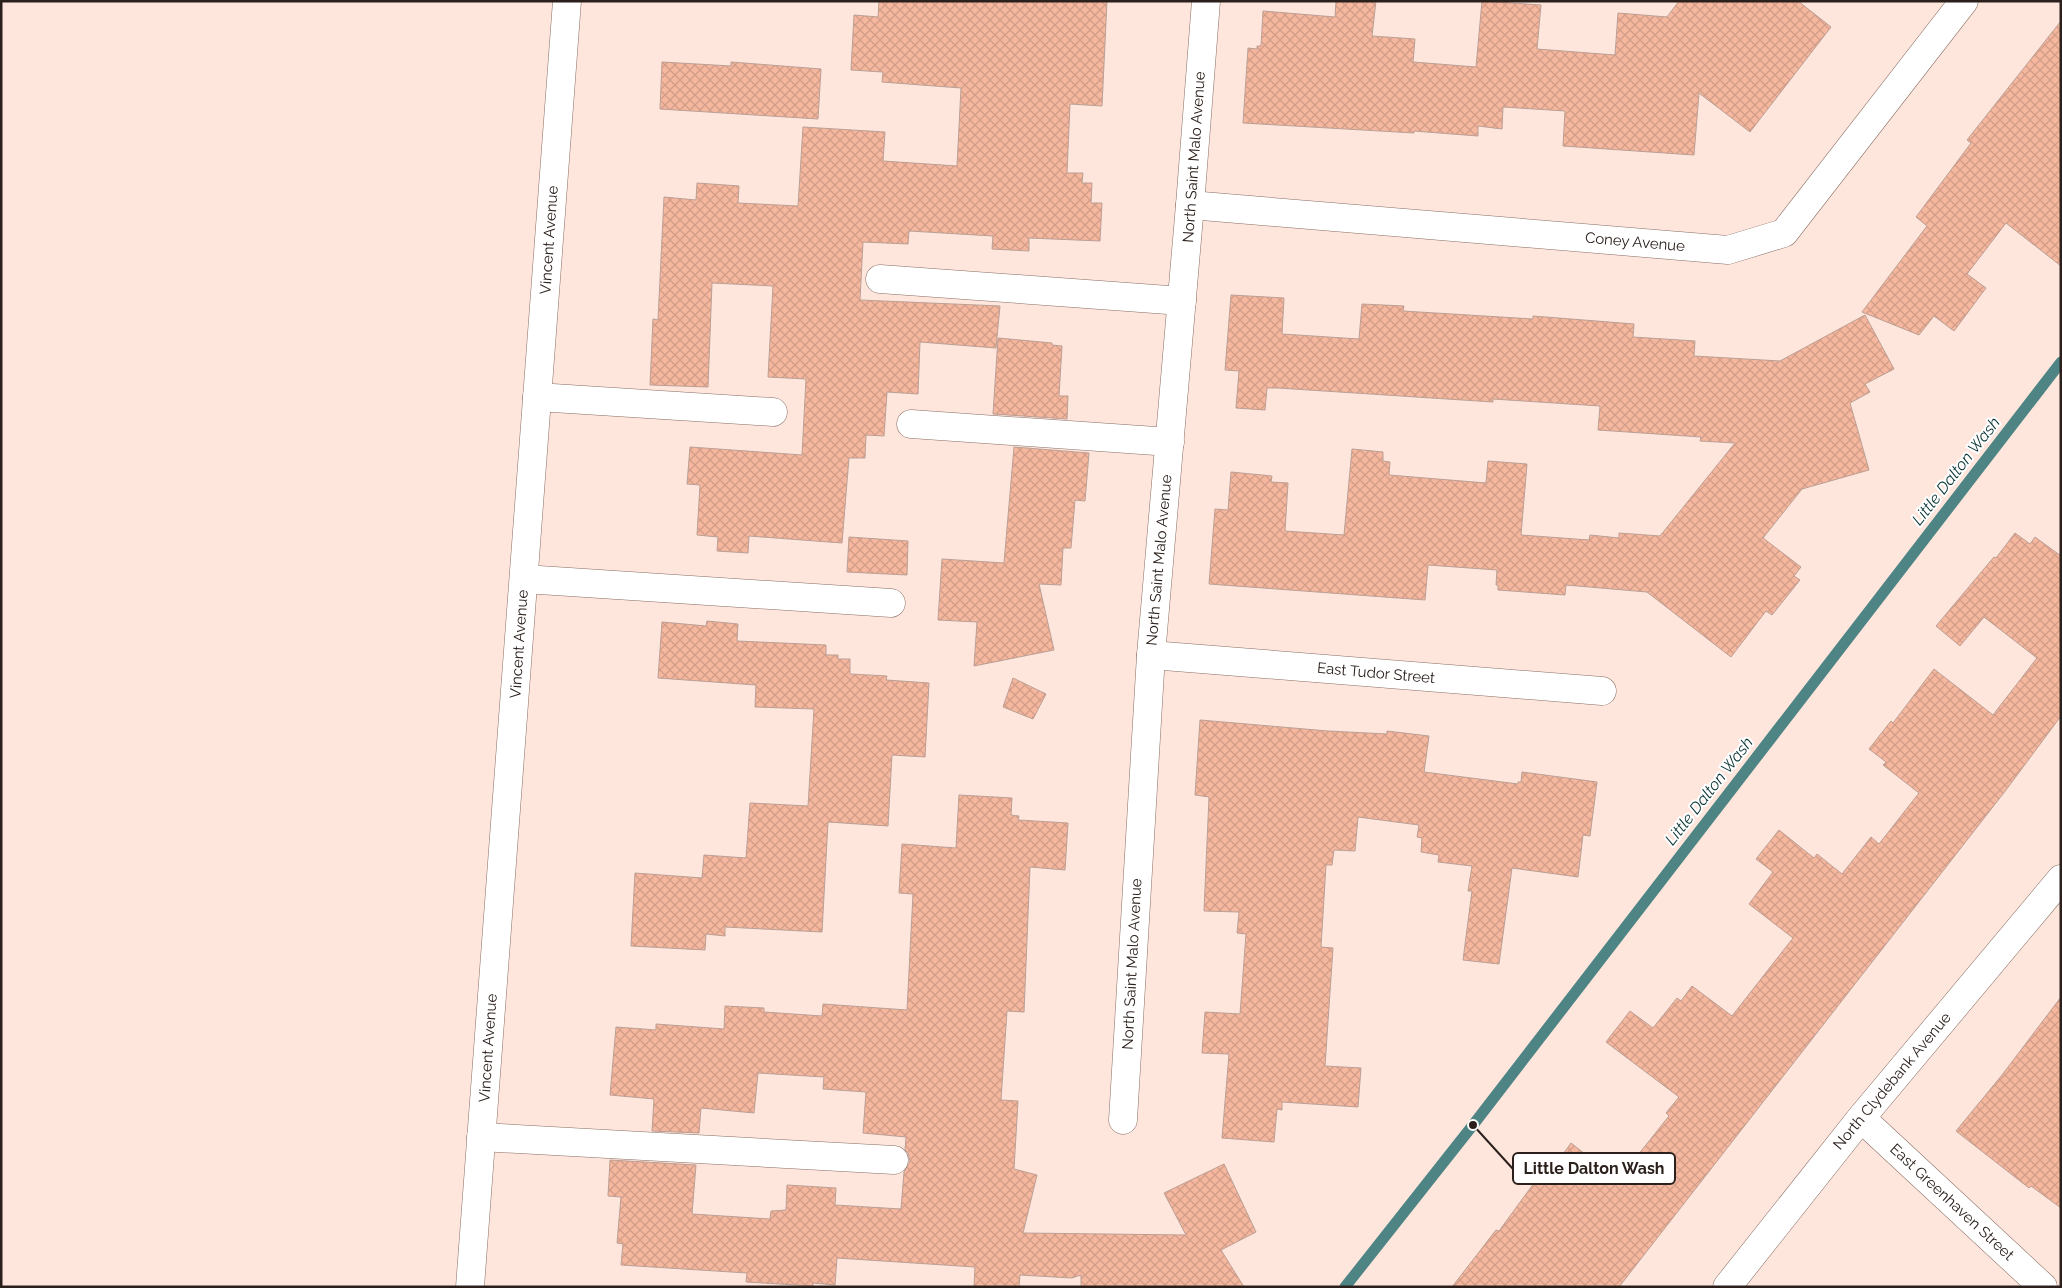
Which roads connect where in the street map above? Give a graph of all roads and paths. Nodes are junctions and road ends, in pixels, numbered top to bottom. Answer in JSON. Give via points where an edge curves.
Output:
{"nodes":[{"id":1,"x":567,"y":1,"type":"edge"},
{"id":2,"x":1206,"y":1,"type":"edge"},
{"id":3,"x":1964,"y":1,"type":"edge"},
{"id":4,"x":1190,"y":205,"type":"junction"},
{"id":5,"x":880,"y":279,"type":"dead end"},
{"id":6,"x":1182,"y":301,"type":"junction"},
{"id":7,"x":537,"y":397,"type":"junction"},
{"id":8,"x":773,"y":412,"type":"dead end"},
{"id":9,"x":911,"y":424,"type":"dead end"},
{"id":10,"x":1170,"y":442,"type":"junction"},
{"id":11,"x":524,"y":579,"type":"junction"},
{"id":12,"x":891,"y":603,"type":"dead end"},
{"id":13,"x":1151,"y":655,"type":"junction"},
{"id":14,"x":1602,"y":691,"type":"dead end"},
{"id":15,"x":2061,"y":879,"type":"edge"},
{"id":16,"x":1861,"y":1118,"type":"junction"},
{"id":17,"x":1123,"y":1120,"type":"dead end"},
{"id":18,"x":481,"y":1137,"type":"junction"},
{"id":19,"x":894,"y":1160,"type":"dead end"},
{"id":20,"x":470,"y":1287,"type":"edge"},
{"id":21,"x":1727,"y":1287,"type":"edge"},
{"id":22,"x":2043,"y":1287,"type":"edge"}],
"edges":[{"from":1,"to":7,"type":"street","name":"Vincent Avenue"},
{"from":2,"to":4,"type":"street","name":"North Saint Malo Avenue"},
{"from":3,"to":4,"type":"street","name":"Coney Avenue","via":[[1784,233],[1728,250]]},
{"from":4,"to":6,"type":"street","name":"North Saint Malo Avenue"},
{"from":5,"to":6,"type":"street"},
{"from":6,"to":10,"type":"street","name":"North Saint Malo Avenue"},
{"from":7,"to":8,"type":"street"},
{"from":7,"to":11,"type":"street","name":"Vincent Avenue"},
{"from":9,"to":10,"type":"street"},
{"from":10,"to":13,"type":"street","name":"North Saint Malo Avenue"},
{"from":11,"to":12,"type":"street"},
{"from":11,"to":18,"type":"street","name":"Vincent Avenue"},
{"from":13,"to":14,"type":"street","name":"East Tudor Street"},
{"from":13,"to":17,"type":"street","name":"North Saint Malo Avenue"},
{"from":15,"to":16,"type":"street","name":"North Clydebank Avenue"},
{"from":16,"to":21,"type":"street","name":"North Clydebank Avenue"},
{"from":16,"to":22,"type":"street","name":"East Greenhaven Street"},
{"from":18,"to":19,"type":"street"},
{"from":18,"to":20,"type":"street","name":"Vincent Avenue"}]}
